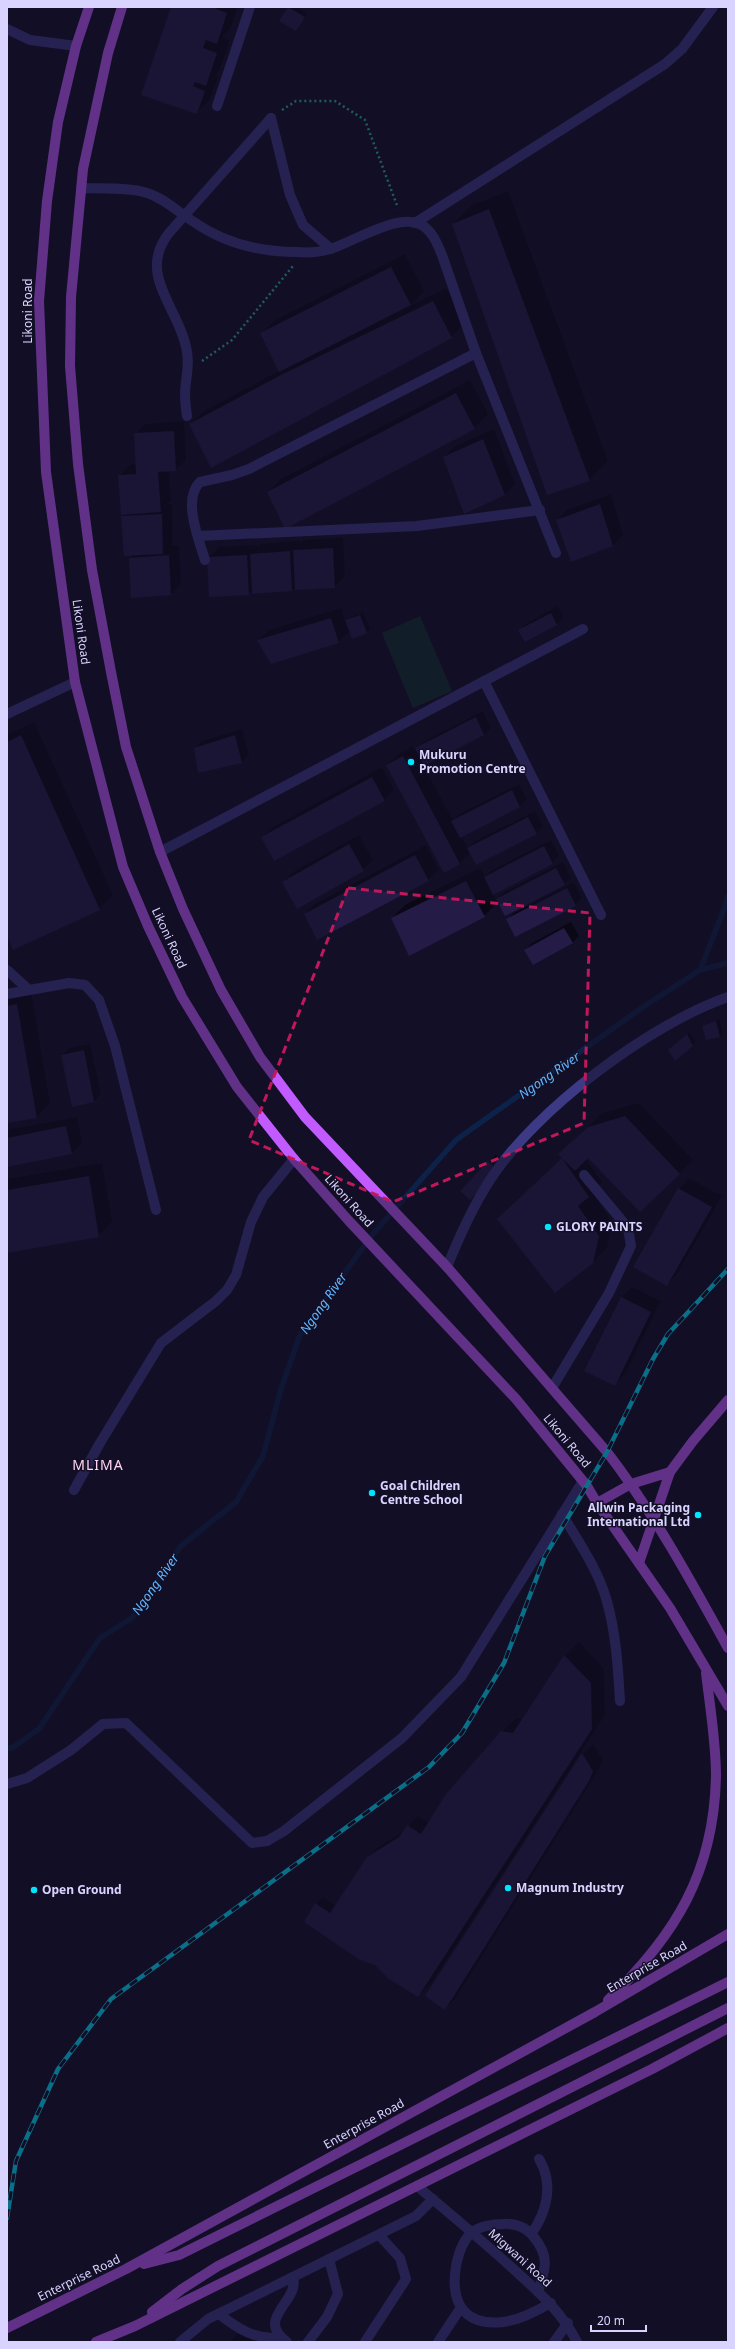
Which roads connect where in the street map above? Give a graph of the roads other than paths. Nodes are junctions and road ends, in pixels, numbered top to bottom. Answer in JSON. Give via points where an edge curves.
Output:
{"nodes":[{"id":1,"x":89,"y":7,"type":"edge"},
{"id":2,"x":122,"y":7,"type":"edge"},
{"id":3,"x":250,"y":7,"type":"edge"},
{"id":4,"x":713,"y":7,"type":"edge"},
{"id":5,"x":7,"y":29,"type":"edge"},
{"id":6,"x":76,"y":46,"type":"junction"},
{"id":7,"x":217,"y":106,"type":"dead end"},
{"id":8,"x":81,"y":188,"type":"junction"},
{"id":9,"x":185,"y":216,"type":"junction"},
{"id":10,"x":415,"y":223,"type":"junction"},
{"id":11,"x":331,"y":249,"type":"junction"},
{"id":12,"x":476,"y":352,"type":"junction"},
{"id":13,"x":187,"y":416,"type":"dead end"},
{"id":14,"x":540,"y":510,"type":"junction"},
{"id":15,"x":198,"y":536,"type":"junction"},
{"id":16,"x":556,"y":553,"type":"dead end"},
{"id":17,"x":205,"y":560,"type":"dead end"},
{"id":18,"x":584,"y":629,"type":"dead end"},
{"id":19,"x":484,"y":681,"type":"junction"},
{"id":20,"x":75,"y":682,"type":"junction"},
{"id":21,"x":7,"y":714,"type":"edge"},
{"id":22,"x":160,"y":852,"type":"junction"},
{"id":23,"x":601,"y":915,"type":"dead end"},
{"id":24,"x":7,"y":970,"type":"edge"},
{"id":25,"x":29,"y":990,"type":"junction"},
{"id":26,"x":7,"y":994,"type":"edge"},
{"id":27,"x":728,"y":997,"type":"edge"},
{"id":28,"x":294,"y":1159,"type":"junction"},
{"id":29,"x":584,"y":1175,"type":"dead end"},
{"id":30,"x":156,"y":1210,"type":"dead end"},
{"id":31,"x":446,"y":1267,"type":"junction"},
{"id":32,"x":552,"y":1388,"type":"junction"},
{"id":33,"x":728,"y":1400,"type":"edge"},
{"id":34,"x":670,"y":1472,"type":"junction"},
{"id":35,"x":583,"y":1481,"type":"junction"},
{"id":36,"x":631,"y":1484,"type":"junction"},
{"id":37,"x":74,"y":1490,"type":"dead end"},
{"id":38,"x":597,"y":1503,"type":"junction"},
{"id":39,"x":562,"y":1514,"type":"junction"},
{"id":40,"x":653,"y":1519,"type":"junction"},
{"id":41,"x":639,"y":1563,"type":"junction"},
{"id":42,"x":728,"y":1648,"type":"edge"},
{"id":43,"x":706,"y":1669,"type":"junction"},
{"id":44,"x":620,"y":1701,"type":"dead end"},
{"id":45,"x":728,"y":1706,"type":"edge"},
{"id":46,"x":7,"y":1784,"type":"edge"},
{"id":47,"x":728,"y":1934,"type":"edge"},
{"id":48,"x":728,"y":1982,"type":"edge"},
{"id":49,"x":728,"y":2008,"type":"edge"},
{"id":50,"x":595,"y":2012,"type":"junction"},
{"id":51,"x":728,"y":2028,"type":"edge"},
{"id":52,"x":539,"y":2159,"type":"dead end"},
{"id":53,"x":417,"y":2186,"type":"junction"},
{"id":54,"x":433,"y":2199,"type":"junction"},
{"id":55,"x":472,"y":2232,"type":"junction"},
{"id":56,"x":532,"y":2233,"type":"junction"},
{"id":57,"x":379,"y":2235,"type":"junction"},
{"id":58,"x":329,"y":2259,"type":"junction"},
{"id":59,"x":126,"y":2269,"type":"junction"},
{"id":60,"x":293,"y":2277,"type":"junction"},
{"id":61,"x":538,"y":2292,"type":"junction"},
{"id":62,"x":551,"y":2304,"type":"junction"},
{"id":63,"x":460,"y":2309,"type":"junction"},
{"id":64,"x":219,"y":2314,"type":"junction"},
{"id":65,"x":568,"y":2324,"type":"junction"},
{"id":66,"x":135,"y":2326,"type":"junction"},
{"id":67,"x":7,"y":2328,"type":"edge"},
{"id":68,"x":283,"y":2339,"type":"edge"},
{"id":69,"x":96,"y":2342,"type":"edge"},
{"id":70,"x":180,"y":2342,"type":"edge"},
{"id":71,"x":308,"y":2342,"type":"edge"},
{"id":72,"x":365,"y":2342,"type":"edge"},
{"id":73,"x":438,"y":2342,"type":"edge"},
{"id":74,"x":554,"y":2342,"type":"edge"},
{"id":75,"x":577,"y":2342,"type":"edge"}],
"edges":[{"from":1,"to":6,"type":"main road","name":"Likoni Road"},
{"from":2,"to":8,"type":"main road","name":"Likoni Road","via":[[101,83]]},
{"from":3,"to":7,"type":"street"},
{"from":4,"to":10,"type":"street","via":[[682,49],[665,64]]},
{"from":5,"to":6,"type":"street","via":[[30,40]]},
{"from":6,"to":20,"type":"main road","name":"Likoni Road","via":[[58,122],[47,202],[39,301],[46,472]]},
{"from":8,"to":9,"type":"street","via":[[148,193]]},
{"from":8,"to":22,"type":"main road","name":"Likoni Road","via":[[71,297],[70,366],[78,464],[92,570],[125,739]]},
{"from":9,"to":11,"type":"street","via":[[212,233],[254,248],[310,253]]},
{"from":9,"to":11,"type":"street","via":[[271,118],[290,195],[303,225]]},
{"from":9,"to":13,"type":"street","via":[[161,243],[156,262],[157,275],[184,337],[190,369],[185,396]]},
{"from":10,"to":11,"type":"street","via":[[403,222],[378,228]]},
{"from":10,"to":12,"type":"street","via":[[427,228],[435,240]]},
{"from":12,"to":14,"type":"street"},
{"from":12,"to":15,"type":"street","via":[[249,469],[200,482],[192,500]]},
{"from":14,"to":15,"type":"street","via":[[417,526]]},
{"from":14,"to":16,"type":"street"},
{"from":15,"to":17,"type":"street"},
{"from":18,"to":19,"type":"street"},
{"from":19,"to":22,"type":"street"},
{"from":19,"to":23,"type":"street"},
{"from":20,"to":21,"type":"street"},
{"from":20,"to":28,"type":"main road","name":"Likoni Road","via":[[123,867],[148,926],[182,997],[237,1087]]},
{"from":22,"to":31,"type":"main road","name":"Likoni Road","via":[[182,908],[221,990],[260,1057],[305,1117]]},
{"from":24,"to":25,"type":"street"},
{"from":25,"to":26,"type":"street"},
{"from":25,"to":30,"type":"street","via":[[69,983],[86,985],[99,1000],[115,1046]]},
{"from":27,"to":31,"type":"street","via":[[669,1024],[626,1051],[555,1107],[513,1150],[491,1180],[467,1220]]},
{"from":28,"to":35,"type":"main road","name":"Likoni Road","via":[[516,1399]]},
{"from":28,"to":37,"type":"street","via":[[263,1197],[251,1222],[236,1275],[227,1290],[161,1343]]},
{"from":29,"to":32,"type":"street","via":[[628,1228],[631,1246],[608,1293]]},
{"from":31,"to":32,"type":"main road","name":"Likoni Road"},
{"from":32,"to":36,"type":"main road","name":"Likoni Road"},
{"from":33,"to":34,"type":"main road","via":[[693,1440]]},
{"from":34,"to":36,"type":"main road"},
{"from":34,"to":40,"type":"main road"},
{"from":35,"to":38,"type":"main road","name":"Likoni Road"},
{"from":35,"to":39,"type":"street"},
{"from":36,"to":38,"type":"main road"},
{"from":36,"to":40,"type":"main road","name":"Likoni Road"},
{"from":38,"to":41,"type":"main road","name":"Likoni Road"},
{"from":39,"to":44,"type":"street","via":[[592,1563],[606,1598],[617,1651]]},
{"from":39,"to":46,"type":"street","via":[[461,1677],[402,1738],[284,1831],[267,1841],[252,1843],[126,1723],[103,1724],[71,1750],[27,1778]]},
{"from":40,"to":41,"type":"main road"},
{"from":40,"to":42,"type":"main road","name":"Likoni Road"},
{"from":41,"to":43,"type":"main road","name":"Likoni Road","via":[[670,1608]]},
{"from":43,"to":45,"type":"main road","name":"Likoni Road"},
{"from":43,"to":50,"type":"main road","via":[[716,1776],[713,1817],[705,1855],[694,1886],[678,1918],[656,1950]]},
{"from":47,"to":50,"type":"main road","name":"Enterprise Road"},
{"from":48,"to":59,"type":"main road","via":[[179,2255]]},
{"from":49,"to":66,"type":"main road","via":[[218,2266],[182,2289]]},
{"from":50,"to":59,"type":"main road","name":"Enterprise Road"},
{"from":51,"to":53,"type":"main road"},
{"from":52,"to":56,"type":"street","via":[[546,2170],[547,2200]]},
{"from":53,"to":54,"type":"street","name":"Migwani Road"},
{"from":53,"to":66,"type":"main road"},
{"from":54,"to":55,"type":"street","name":"Migwani Road"},
{"from":54,"to":57,"type":"street","via":[[416,2216]]},
{"from":55,"to":56,"type":"street","via":[[484,2227],[505,2224],[521,2227]]},
{"from":55,"to":61,"type":"street","name":"Migwani Road"},
{"from":55,"to":63,"type":"street","name":"Migwani Road","via":[[460,2249],[455,2266],[453,2289]]},
{"from":56,"to":61,"type":"street","via":[[543,2249],[546,2268]]},
{"from":57,"to":58,"type":"street"},
{"from":57,"to":72,"type":"street","via":[[400,2258],[406,2279]]},
{"from":58,"to":60,"type":"street"},
{"from":58,"to":71,"type":"street","via":[[338,2294],[327,2317]]},
{"from":59,"to":67,"type":"main road","name":"Enterprise Road"},
{"from":60,"to":64,"type":"street"},
{"from":60,"to":68,"type":"street","via":[[294,2286],[277,2316],[275,2325]]},
{"from":61,"to":62,"type":"street","name":"Migwani Road"},
{"from":62,"to":63,"type":"street","name":"Migwani Road","via":[[503,2322],[487,2322],[474,2318]]},
{"from":62,"to":65,"type":"street","name":"Migwani Road"},
{"from":63,"to":73,"type":"street"},
{"from":64,"to":68,"type":"street","via":[[236,2326],[265,2339]]},
{"from":64,"to":70,"type":"street","via":[[197,2327]]},
{"from":65,"to":74,"type":"street"},
{"from":65,"to":75,"type":"street","name":"Migwani Road"},
{"from":66,"to":69,"type":"main road"}]}
